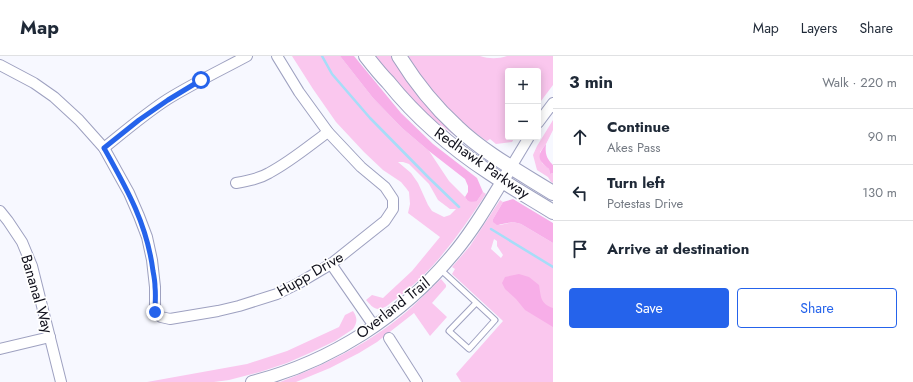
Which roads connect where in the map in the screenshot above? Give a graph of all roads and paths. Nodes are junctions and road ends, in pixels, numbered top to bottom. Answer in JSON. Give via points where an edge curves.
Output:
{"nodes":[{"id":1,"x":248,"y":56,"type":"edge"},
{"id":2,"x":277,"y":56,"type":"edge"},
{"id":3,"x":366,"y":56,"type":"edge"},
{"id":4,"x":398,"y":56,"type":"edge"},
{"id":5,"x":0,"y":65,"type":"edge"},
{"id":6,"x":553,"y":103,"type":"edge"},
{"id":7,"x":541,"y":118,"type":"edge"},
{"id":8,"x":328,"y":132,"type":"junction"},
{"id":9,"x":527,"y":140,"type":"edge"},
{"id":10,"x":104,"y":148,"type":"junction"},
{"id":11,"x":511,"y":167,"type":"junction"},
{"id":12,"x":502,"y":181,"type":"junction"},
{"id":13,"x":236,"y":183,"type":"dead end"},
{"id":14,"x":553,"y":193,"type":"edge"},
{"id":15,"x":0,"y":211,"type":"edge"},
{"id":16,"x":553,"y":212,"type":"edge"},
{"id":17,"x":331,"y":264,"type":"junction"},
{"id":18,"x":440,"y":269,"type":"junction"},
{"id":19,"x":476,"y":303,"type":"junction"},
{"id":20,"x":374,"y":326,"type":"junction"},
{"id":21,"x":50,"y":337,"type":"junction"},
{"id":22,"x":389,"y":338,"type":"dead end"},
{"id":23,"x":0,"y":349,"type":"edge"},
{"id":24,"x":61,"y":382,"type":"edge"},
{"id":25,"x":252,"y":382,"type":"edge"},
{"id":26,"x":417,"y":382,"type":"edge"}],
"edges":[{"from":1,"to":10,"type":"street","via":[[168,100]]},
{"from":2,"to":8,"type":"street"},
{"from":3,"to":12,"type":"main road","name":"Redhawk Parkway","via":[[399,96],[425,122],[464,155]]},
{"from":4,"to":11,"type":"main road","name":"Redhawk Parkway","via":[[434,104],[457,128]]},
{"from":5,"to":10,"type":"street","via":[[54,97]]},
{"from":6,"to":7,"type":"street"},
{"from":8,"to":13,"type":"street","via":[[268,174]]},
{"from":8,"to":17,"type":"street","name":"Hupp Drive","via":[[361,168],[385,187],[393,199],[393,210],[385,221]]},
{"from":9,"to":11,"type":"street"},
{"from":10,"to":17,"type":"street","name":"Hupp Drive","via":[[139,216],[152,260],[156,287],[155,312],[161,317],[170,319],[218,311],[277,294]]},
{"from":11,"to":12,"type":"street","name":"Overland Trail"},
{"from":11,"to":14,"type":"main road","name":"Redhawk Parkway"},
{"from":12,"to":16,"type":"main road","name":"Redhawk Parkway"},
{"from":12,"to":18,"type":"street","name":"Overland Trail","via":[[465,239]]},
{"from":15,"to":21,"type":"street","name":"Bananal Way","via":[[22,242],[32,266]]},
{"from":17,"to":20,"type":"street"},
{"from":18,"to":19,"type":"lane"},
{"from":18,"to":20,"type":"street","name":"Overland Trail","via":[[406,302]]},
{"from":19,"to":19,"type":"lane","via":[[494,320],[468,349],[449,331]]},
{"from":20,"to":25,"type":"street","name":"Overland Trail","via":[[332,352],[288,371]]},
{"from":21,"to":23,"type":"street"},
{"from":21,"to":24,"type":"street","name":"Bananal Way"},
{"from":22,"to":26,"type":"street"}]}
